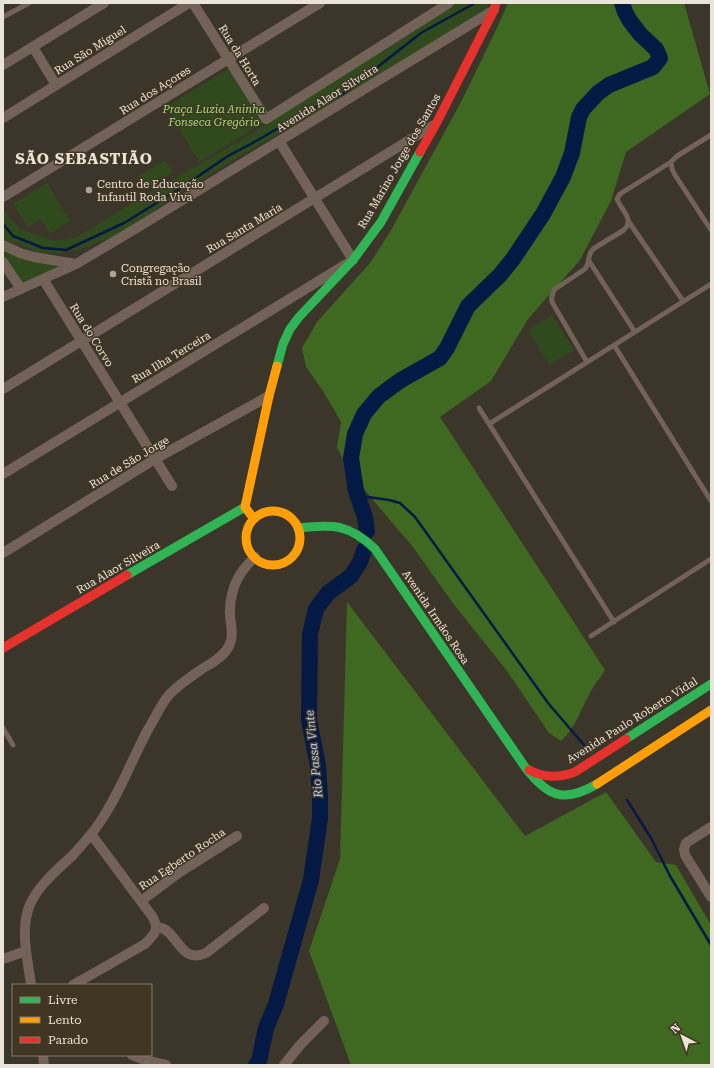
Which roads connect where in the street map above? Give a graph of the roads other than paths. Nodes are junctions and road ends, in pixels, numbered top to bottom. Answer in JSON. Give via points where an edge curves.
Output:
{"nodes":[{"id":1,"x":29,"y":3,"type":"edge"},
{"id":2,"x":189,"y":3,"type":"edge"},
{"id":3,"x":193,"y":3,"type":"edge"},
{"id":4,"x":320,"y":3,"type":"edge"},
{"id":5,"x":449,"y":3,"type":"edge"},
{"id":6,"x":97,"y":5,"type":"edge"},
{"id":7,"x":495,"y":6,"type":"edge"},
{"id":8,"x":3,"y":17,"type":"edge"},
{"id":9,"x":33,"y":47,"type":"junction"},
{"id":10,"x":228,"y":59,"type":"junction"},
{"id":11,"x":3,"y":65,"type":"edge"},
{"id":12,"x":56,"y":85,"type":"junction"},
{"id":13,"x":3,"y":118,"type":"edge"},
{"id":14,"x":266,"y":119,"type":"joint"},
{"id":15,"x":436,"y":124,"type":"junction"},
{"id":16,"x":711,"y":135,"type":"edge"},
{"id":17,"x":279,"y":141,"type":"junction"},
{"id":18,"x":671,"y":162,"type":"junction"},
{"id":19,"x":3,"y":197,"type":"edge"},
{"id":20,"x":314,"y":199,"type":"junction"},
{"id":21,"x":629,"y":222,"type":"junction"},
{"id":22,"x":711,"y":230,"type":"edge"},
{"id":23,"x":3,"y":245,"type":"edge"},
{"id":24,"x":352,"y":260,"type":"junction"},
{"id":25,"x":589,"y":261,"type":"junction"},
{"id":26,"x":3,"y":262,"type":"edge"},
{"id":27,"x":76,"y":264,"type":"junction"},
{"id":28,"x":43,"y":279,"type":"junction"},
{"id":29,"x":711,"y":284,"type":"edge"},
{"id":30,"x":21,"y":289,"type":"junction"},
{"id":31,"x":3,"y":298,"type":"edge"},
{"id":32,"x":683,"y":301,"type":"junction"},
{"id":33,"x":635,"y":332,"type":"junction"},
{"id":34,"x":82,"y":341,"type":"junction"},
{"id":35,"x":614,"y":346,"type":"junction"},
{"id":36,"x":588,"y":362,"type":"junction"},
{"id":37,"x":3,"y":389,"type":"edge"},
{"id":38,"x":269,"y":396,"type":"junction"},
{"id":39,"x":120,"y":402,"type":"junction"},
{"id":40,"x":479,"y":408,"type":"dead end"},
{"id":41,"x":489,"y":424,"type":"junction"},
{"id":42,"x":155,"y":459,"type":"junction"},
{"id":43,"x":3,"y":474,"type":"edge"},
{"id":44,"x":172,"y":486,"type":"dead end"},
{"id":45,"x":711,"y":501,"type":"edge"},
{"id":46,"x":245,"y":507,"type":"junction"},
{"id":47,"x":254,"y":519,"type":"junction"},
{"id":48,"x":298,"y":528,"type":"junction"},
{"id":49,"x":3,"y":553,"type":"edge"},
{"id":50,"x":254,"y":557,"type":"junction"},
{"id":51,"x":711,"y":559,"type":"edge"},
{"id":52,"x":614,"y":622,"type":"junction"},
{"id":53,"x":591,"y":636,"type":"dead end"},
{"id":54,"x":3,"y":648,"type":"edge"},
{"id":55,"x":711,"y":684,"type":"edge"},
{"id":56,"x":711,"y":710,"type":"edge"},
{"id":57,"x":645,"y":726,"type":"junction"},
{"id":58,"x":3,"y":728,"type":"edge"},
{"id":59,"x":14,"y":745,"type":"dead end"},
{"id":60,"x":590,"y":762,"type":"junction"},
{"id":61,"x":525,"y":767,"type":"junction"},
{"id":62,"x":623,"y":767,"type":"junction"},
{"id":63,"x":575,"y":793,"type":"junction"},
{"id":64,"x":711,"y":827,"type":"edge"},
{"id":65,"x":91,"y":834,"type":"junction"},
{"id":66,"x":237,"y":836,"type":"dead end"},
{"id":67,"x":711,"y":896,"type":"edge"},
{"id":68,"x":141,"y":901,"type":"junction"},
{"id":69,"x":264,"y":908,"type":"dead end"},
{"id":70,"x":157,"y":927,"type":"junction"},
{"id":71,"x":26,"y":951,"type":"junction"},
{"id":72,"x":3,"y":959,"type":"edge"},
{"id":73,"x":32,"y":984,"type":"edge"},
{"id":74,"x":75,"y":984,"type":"edge"},
{"id":75,"x":324,"y":1021,"type":"dead end"},
{"id":76,"x":134,"y":1056,"type":"edge"},
{"id":77,"x":166,"y":1065,"type":"edge"},
{"id":78,"x":284,"y":1065,"type":"edge"}],
"edges":[{"from":1,"to":8,"type":"lane"},
{"from":2,"to":12,"type":"street","name":"Rua São Miguel"},
{"from":3,"to":10,"type":"street","name":"Rua da Horta"},
{"from":4,"to":10,"type":"street","name":"Rua dos Açores"},
{"from":5,"to":14,"type":"street","name":"Avenida Alaor Silveira"},
{"from":6,"to":9,"type":"street"},
{"from":7,"to":15,"type":"street","name":"Rua Marino Jorge dos Santos"},
{"from":7,"to":17,"type":"street","name":"Avenida Alaor Silveira"},
{"from":9,"to":11,"type":"street"},
{"from":9,"to":12,"type":"street"},
{"from":10,"to":14,"type":"street","name":"Rua da Horta"},
{"from":10,"to":19,"type":"street","name":"Rua dos Açores"},
{"from":12,"to":13,"type":"street","name":"Rua São Miguel"},
{"from":15,"to":20,"type":"street","name":"Rua Santa Maria"},
{"from":15,"to":24,"type":"street","name":"Rua Marino Jorge dos Santos","via":[[380,222]]},
{"from":16,"to":18,"type":"lane"},
{"from":17,"to":20,"type":"street"},
{"from":17,"to":27,"type":"street","name":"Avenida Alaor Silveira"},
{"from":18,"to":21,"type":"lane","via":[[620,194],[618,202]]},
{"from":18,"to":22,"type":"lane","via":[[675,175]]},
{"from":20,"to":24,"type":"street"},
{"from":20,"to":34,"type":"street","name":"Rua Santa Maria"},
{"from":21,"to":25,"type":"lane","via":[[628,227],[590,252]]},
{"from":21,"to":32,"type":"lane"},
{"from":23,"to":27,"type":"street","via":[[34,257]]},
{"from":24,"to":38,"type":"street","name":"Rua Marino Jorge dos Santos","via":[[290,329],[283,344]]},
{"from":24,"to":39,"type":"street","name":"Rua Ilha Terceira"},
{"from":25,"to":33,"type":"lane"},
{"from":25,"to":36,"type":"lane","via":[[585,269],[556,289],[552,297],[552,302]]},
{"from":26,"to":30,"type":"street"},
{"from":27,"to":28,"type":"street","name":"Avenida Alaor Silveira"},
{"from":28,"to":30,"type":"street","name":"Avenida Alaor Silveira"},
{"from":28,"to":34,"type":"street","name":"Rua do Corvo"},
{"from":29,"to":32,"type":"lane"},
{"from":30,"to":31,"type":"street","name":"Avenida Alaor Silveira"},
{"from":32,"to":33,"type":"lane"},
{"from":33,"to":35,"type":"lane"},
{"from":34,"to":37,"type":"street","name":"Rua Santa Maria"},
{"from":34,"to":39,"type":"street","name":"Rua do Corvo"},
{"from":35,"to":36,"type":"lane"},
{"from":35,"to":45,"type":"lane"},
{"from":36,"to":41,"type":"lane"},
{"from":38,"to":42,"type":"street","name":"Rua de São Jorge"},
{"from":38,"to":46,"type":"street","name":"Rua Marino Jorge dos Santos"},
{"from":39,"to":42,"type":"street","name":"Rua do Corvo"},
{"from":39,"to":43,"type":"street","name":"Rua Ilha Terceira"},
{"from":40,"to":41,"type":"lane"},
{"from":41,"to":52,"type":"lane"},
{"from":42,"to":44,"type":"street","name":"Rua do Corvo"},
{"from":42,"to":49,"type":"street","name":"Rua de São Jorge"},
{"from":46,"to":47,"type":"street"},
{"from":46,"to":54,"type":"street","name":"Rua Alaor Silveira"},
{"from":47,"to":48,"type":"street","via":[[268,511],[278,511],[292,519]]},
{"from":47,"to":50,"type":"street","via":[[248,528],[246,538],[248,548]]},
{"from":48,"to":50,"type":"street","via":[[299,544],[290,558],[280,563],[269,564]]},
{"from":48,"to":61,"type":"street","name":"Avenida Irmãos Rosa","via":[[340,527],[363,538],[376,549]]},
{"from":50,"to":65,"type":"street","via":[[241,573],[230,602],[230,646],[168,695],[146,732],[109,807]]},
{"from":51,"to":52,"type":"lane"},
{"from":52,"to":53,"type":"lane"},
{"from":55,"to":57,"type":"street","name":"Avenida Paulo Roberto Vidal"},
{"from":56,"to":62,"type":"street"},
{"from":57,"to":60,"type":"street","name":"Avenida Paulo Roberto Vidal"},
{"from":57,"to":62,"type":"street","via":[[636,740],[613,756],[618,766]]},
{"from":58,"to":59,"type":"lane"},
{"from":60,"to":61,"type":"street","name":"Avenida Paulo Roberto Vidal","via":[[575,772],[555,777],[545,777]]},
{"from":60,"to":63,"type":"street","via":[[600,763],[602,773]]},
{"from":61,"to":63,"type":"street","via":[[535,782],[551,793]]},
{"from":62,"to":63,"type":"street","via":[[595,785]]},
{"from":64,"to":67,"type":"street","via":[[686,843],[684,849],[685,855]]},
{"from":65,"to":68,"type":"street"},
{"from":65,"to":71,"type":"street","via":[[35,895],[26,921]]},
{"from":66,"to":68,"type":"street","name":"Rua Egberto Rocha","via":[[180,872]]},
{"from":68,"to":70,"type":"street"},
{"from":69,"to":70,"type":"street","via":[[200,956],[188,954],[168,931]]},
{"from":70,"to":74,"type":"street","via":[[145,944]]},
{"from":71,"to":72,"type":"street"},
{"from":71,"to":73,"type":"street"},
{"from":75,"to":78,"type":"street"},
{"from":76,"to":77,"type":"street"}]}
